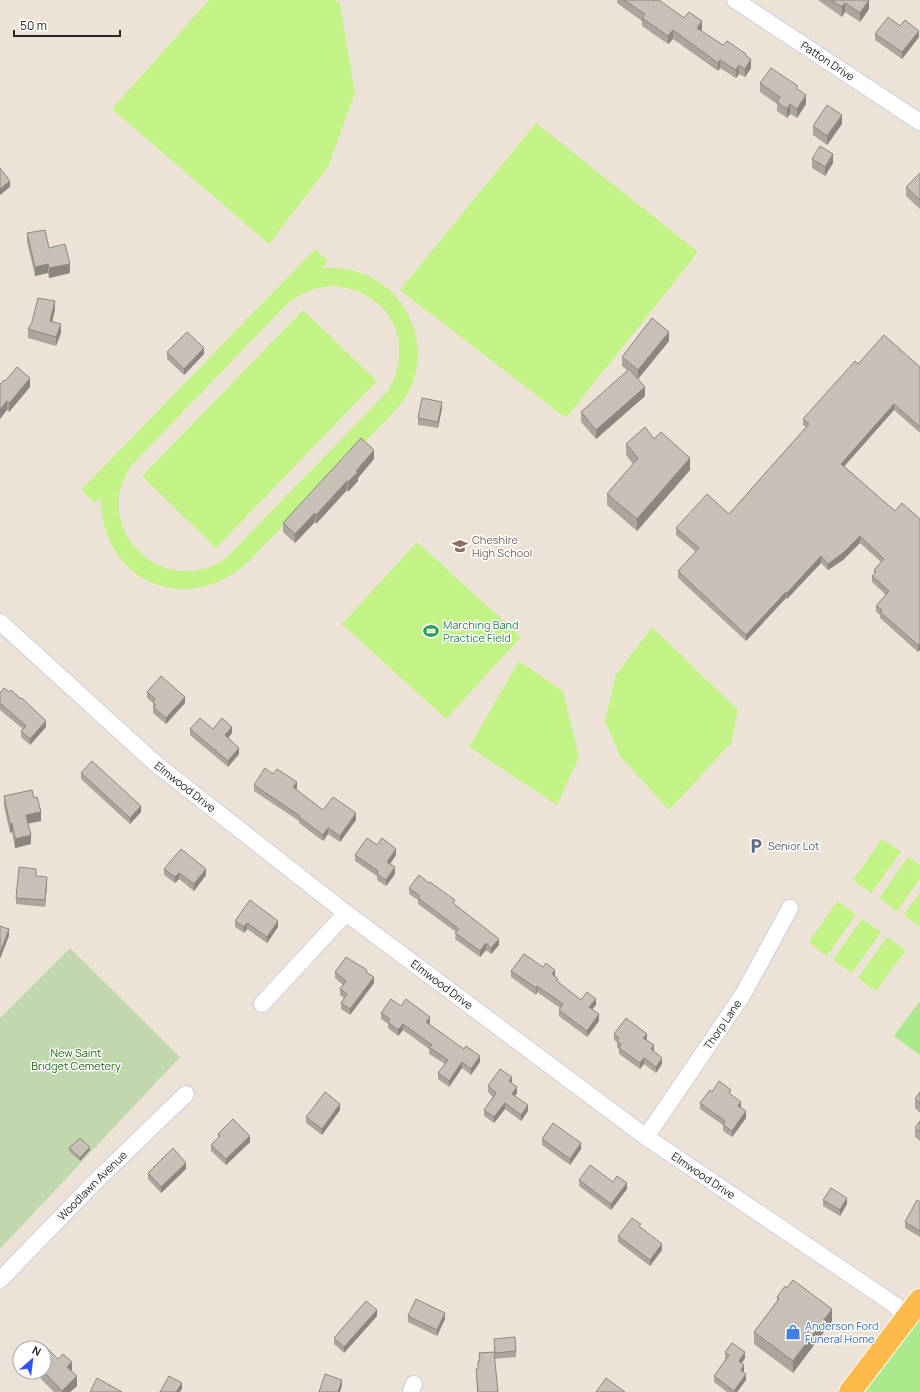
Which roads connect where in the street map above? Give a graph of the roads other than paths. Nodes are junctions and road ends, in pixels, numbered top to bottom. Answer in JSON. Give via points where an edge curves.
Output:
{"nodes":[{"id":1,"x":735,"y":0,"type":"edge"},
{"id":2,"x":920,"y":122,"type":"edge"},
{"id":3,"x":0,"y":622,"type":"edge"},
{"id":4,"x":790,"y":908,"type":"dead end"},
{"id":5,"x":346,"y":913,"type":"junction"},
{"id":6,"x":262,"y":1004,"type":"dead end"},
{"id":7,"x":186,"y":1094,"type":"dead end"},
{"id":8,"x":646,"y":1137,"type":"junction"},
{"id":9,"x":0,"y":1280,"type":"edge"},
{"id":10,"x":920,"y":1300,"type":"edge"},
{"id":11,"x":906,"y":1317,"type":"junction"},
{"id":12,"x":850,"y":1392,"type":"edge"}],
"edges":[{"from":1,"to":2,"type":"street","name":"Patton Drive"},
{"from":3,"to":5,"type":"street","name":"Elmwood Drive","via":[[156,764]]},
{"from":4,"to":8,"type":"street","name":"Thorp Lane","via":[[742,996]]},
{"from":5,"to":6,"type":"street"},
{"from":5,"to":8,"type":"street","name":"Elmwood Drive"},
{"from":7,"to":9,"type":"street","name":"Woodlawn Avenue","via":[[96,1181]]},
{"from":8,"to":11,"type":"street","name":"Elmwood Drive","via":[[895,1305]]},
{"from":10,"to":11,"type":"highway"},
{"from":11,"to":12,"type":"highway"}]}
